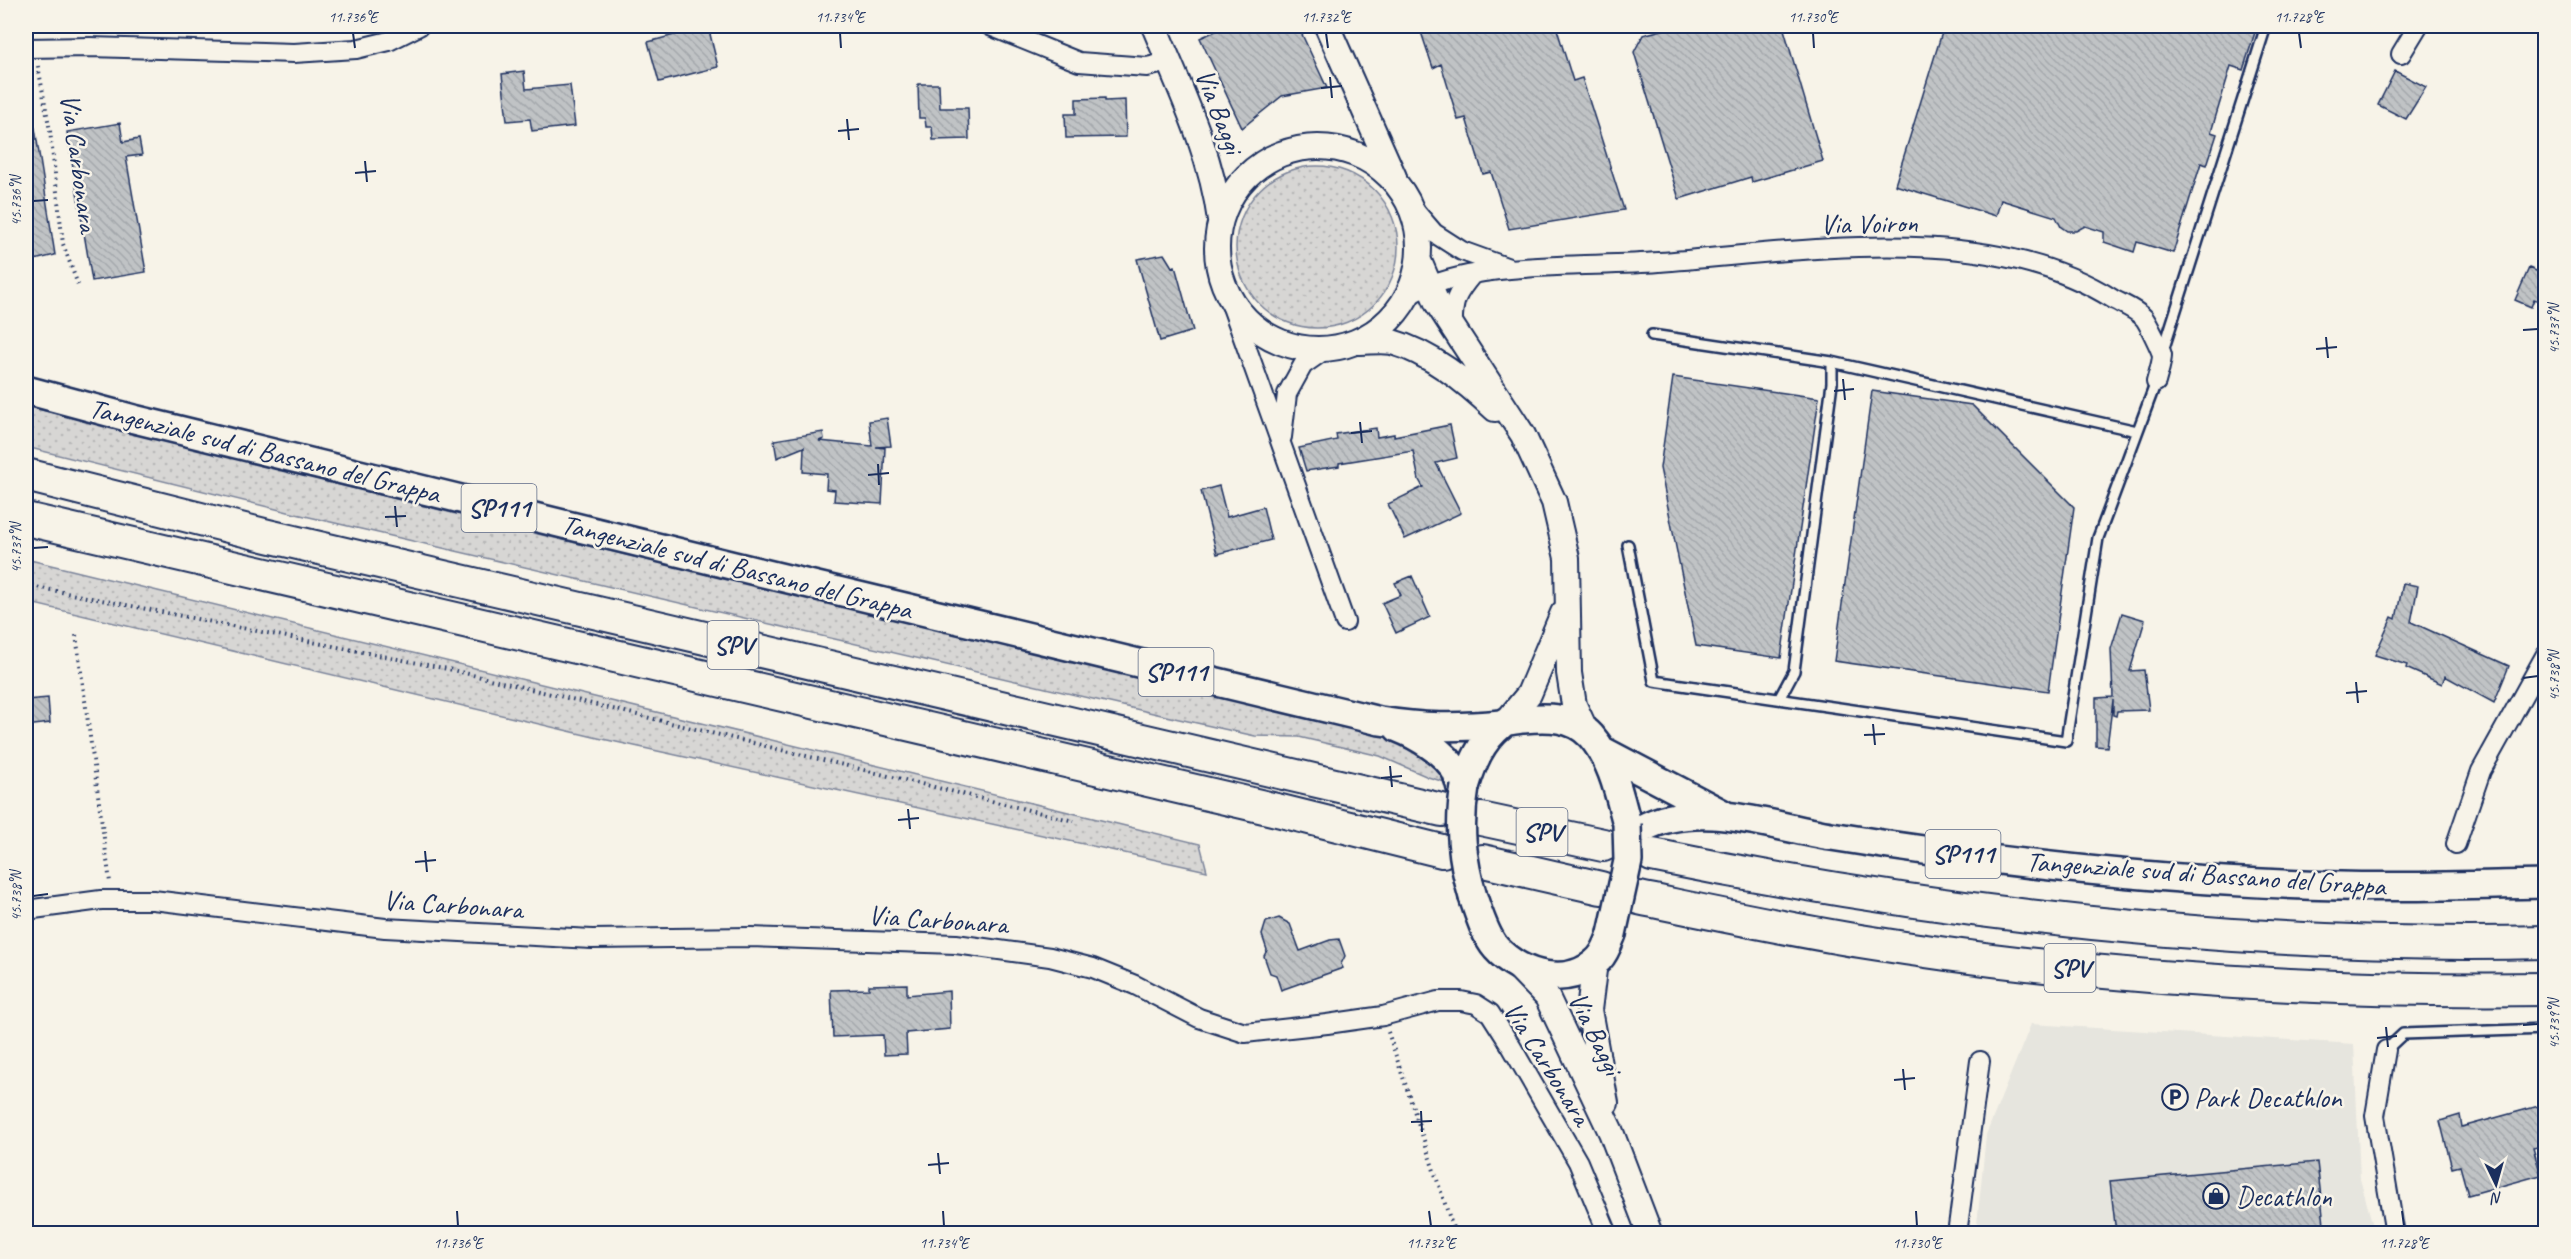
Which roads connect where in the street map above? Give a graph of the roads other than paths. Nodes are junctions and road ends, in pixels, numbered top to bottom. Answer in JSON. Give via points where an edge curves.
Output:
{"nodes":[{"id":1,"x":419,"y":26,"type":"edge"},
{"id":2,"x":990,"y":26,"type":"edge"},
{"id":3,"x":1154,"y":26,"type":"edge"},
{"id":4,"x":1327,"y":26,"type":"edge"},
{"id":5,"x":2266,"y":26,"type":"edge"},
{"id":6,"x":2418,"y":26,"type":"edge"},
{"id":7,"x":30,"y":47,"type":"edge"},
{"id":8,"x":2401,"y":54,"type":"dead end"},
{"id":9,"x":1169,"y":62,"type":"junction"},
{"id":10,"x":1396,"y":182,"type":"junction"},
{"id":11,"x":1410,"y":205,"type":"junction"},
{"id":12,"x":1220,"y":220,"type":"junction"},
{"id":13,"x":1513,"y":269,"type":"junction"},
{"id":14,"x":1472,"y":275,"type":"junction"},
{"id":15,"x":1419,"y":289,"type":"junction"},
{"id":16,"x":1227,"y":293,"type":"junction"},
{"id":17,"x":1453,"y":328,"type":"junction"},
{"id":18,"x":1652,"y":335,"type":"dead end"},
{"id":19,"x":1355,"y":342,"type":"junction"},
{"id":20,"x":1326,"y":349,"type":"junction"},
{"id":21,"x":2162,"y":354,"type":"junction"},
{"id":22,"x":1832,"y":362,"type":"junction"},
{"id":23,"x":2156,"y":382,"type":"joint"},
{"id":24,"x":26,"y":390,"type":"edge"},
{"id":25,"x":2137,"y":431,"type":"junction"},
{"id":26,"x":1523,"y":435,"type":"junction"},
{"id":27,"x":1281,"y":442,"type":"junction"},
{"id":28,"x":26,"y":475,"type":"edge"},
{"id":29,"x":26,"y":519,"type":"edge"},
{"id":30,"x":1628,"y":545,"type":"dead end"},
{"id":31,"x":1566,"y":605,"type":"junction"},
{"id":32,"x":1345,"y":622,"type":"dead end"},
{"id":33,"x":2546,"y":654,"type":"edge"},
{"id":34,"x":1779,"y":699,"type":"junction"},
{"id":35,"x":1380,"y":721,"type":"junction"},
{"id":36,"x":1503,"y":723,"type":"junction"},
{"id":37,"x":1593,"y":740,"type":"junction"},
{"id":38,"x":1462,"y":800,"type":"junction"},
{"id":39,"x":1727,"y":816,"type":"junction"},
{"id":40,"x":1631,"y":843,"type":"junction"},
{"id":41,"x":2456,"y":844,"type":"dead end"},
{"id":42,"x":1442,"y":851,"type":"dead end"},
{"id":43,"x":1483,"y":861,"type":"dead end"},
{"id":44,"x":2546,"y":884,"type":"edge"},
{"id":45,"x":1601,"y":888,"type":"dead end"},
{"id":46,"x":1639,"y":898,"type":"dead end"},
{"id":47,"x":26,"y":910,"type":"edge"},
{"id":48,"x":2546,"y":942,"type":"edge"},
{"id":49,"x":1595,"y":962,"type":"junction"},
{"id":50,"x":1518,"y":967,"type":"junction"},
{"id":51,"x":2546,"y":989,"type":"edge"},
{"id":52,"x":2546,"y":1029,"type":"edge"},
{"id":53,"x":2386,"y":1050,"type":"joint"},
{"id":54,"x":1980,"y":1060,"type":"dead end"},
{"id":55,"x":1611,"y":1132,"type":"junction"},
{"id":56,"x":1608,"y":1233,"type":"edge"},
{"id":57,"x":1650,"y":1233,"type":"edge"},
{"id":58,"x":1957,"y":1233,"type":"edge"},
{"id":59,"x":2395,"y":1233,"type":"edge"}],
"edges":[{"from":1,"to":7,"type":"street","via":[[389,41],[356,49],[294,53]]},
{"from":2,"to":9,"type":"street","via":[[1078,62],[1147,67]]},
{"from":3,"to":9,"type":"main road","name":"Via Baggi"},
{"from":4,"to":10,"type":"main road","name":"Via Baggi"},
{"from":5,"to":21,"type":"lane"},
{"from":6,"to":8,"type":"street"},
{"from":9,"to":12,"type":"main road","name":"Via Baggi","via":[[1216,186]]},
{"from":10,"to":11,"type":"main road","name":"Via Baggi"},
{"from":10,"to":12,"type":"main road","name":"Via Baggi","via":[[1376,164],[1351,152],[1324,147],[1297,149],[1271,158],[1248,174],[1231,195]]},
{"from":11,"to":13,"type":"street","name":"Via Voiron","via":[[1434,233],[1462,251]]},
{"from":11,"to":15,"type":"main road","name":"Via Baggi","via":[[1420,242]]},
{"from":12,"to":16,"type":"main road","name":"Via Baggi","via":[[1216,245]]},
{"from":13,"to":14,"type":"street","name":"Via Voiron"},
{"from":13,"to":21,"type":"street","name":"Via Voiron","via":[[1837,249],[1925,247],[1998,255],[2056,269],[2106,294],[2144,318]]},
{"from":14,"to":15,"type":"street","name":"Via Voiron"},
{"from":14,"to":17,"type":"street","via":[[1452,307]]},
{"from":15,"to":17,"type":"main road","name":"Via Baggi","via":[[1437,303]]},
{"from":15,"to":19,"type":"main road","name":"Via Baggi","via":[[1377,331]]},
{"from":16,"to":20,"type":"main road","name":"Via Baggi","via":[[1244,318],[1268,336],[1296,347]]},
{"from":16,"to":27,"type":"street","name":"Via Baggi"},
{"from":17,"to":26,"type":"main road","name":"Via Baggi"},
{"from":18,"to":22,"type":"lane"},
{"from":19,"to":20,"type":"main road","name":"Via Baggi"},
{"from":19,"to":26,"type":"main road","name":"Via Baggi","via":[[1390,342],[1428,358],[1464,381]]},
{"from":20,"to":27,"type":"street","name":"Via Baggi","via":[[1303,365],[1287,394]]},
{"from":21,"to":23,"type":"street"},
{"from":22,"to":25,"type":"lane"},
{"from":22,"to":34,"type":"lane","via":[[1794,671]]},
{"from":23,"to":25,"type":"lane"},
{"from":24,"to":35,"type":"main road","name":"Tangenziale sud di Bassano del Grappa","number":"SP111"},
{"from":25,"to":34,"type":"lane","via":[[2098,538],[2066,741]]},
{"from":26,"to":31,"type":"main road","name":"Via Baggi","via":[[1554,502],[1567,558]]},
{"from":27,"to":32,"type":"street","name":"Via Baggi"},
{"from":28,"to":38,"type":"highway","number":"SPV","via":[[268,536]]},
{"from":29,"to":42,"type":"highway","number":"SPV"},
{"from":30,"to":34,"type":"lane","via":[[1654,681]]},
{"from":31,"to":36,"type":"main road","name":"Via Baggi","via":[[1529,694]]},
{"from":31,"to":37,"type":"main road","name":"Via Baggi","via":[[1574,705]]},
{"from":33,"to":41,"type":"street","via":[[2481,771]]},
{"from":35,"to":36,"type":"main road","name":"Tangenziale sud di Bassano del Grappa","number":"SP111","via":[[1418,728]]},
{"from":35,"to":38,"type":"main road","name":"Tangenziale sud di Bassano del Grappa","number":"SP111","via":[[1418,736],[1451,764]]},
{"from":36,"to":37,"type":"main road","name":"Tangenziale sud di Bassano del Grappa","number":"SP111","via":[[1548,717],[1567,720]]},
{"from":36,"to":38,"type":"main road","via":[[1474,759]]},
{"from":37,"to":39,"type":"main road","name":"Tangenziale sud di Bassano del Grappa","number":"SP111"},
{"from":37,"to":40,"type":"main road","via":[[1616,782]]},
{"from":38,"to":40,"type":"highway","number":"SPV"},
{"from":38,"to":50,"type":"main road","bridge":true,"via":[[1460,835],[1473,897],[1494,946]]},
{"from":39,"to":40,"type":"main road","name":"Tangenziale sud di Bassano del Grappa","number":"SP111","via":[[1656,821]]},
{"from":39,"to":44,"type":"main road","name":"Tangenziale sud di Bassano del Grappa","number":"SP111","via":[[1829,836],[2064,867],[2341,886]]},
{"from":40,"to":48,"type":"highway","number":"SPV","via":[[1763,878],[2099,924],[2347,940]]},
{"from":40,"to":49,"type":"main road","bridge":true,"via":[[1612,934]]},
{"from":43,"to":45,"type":"highway","number":"SPV"},
{"from":46,"to":51,"type":"highway","number":"SPV","via":[[1861,941],[2069,968],[2347,987]]},
{"from":47,"to":56,"type":"street","name":"Via Carbonara","via":[[113,900],[153,900],[385,928],[592,939],[762,938],[956,944],[1050,957],[1093,968],[1199,1018],[1245,1033],[1383,1016],[1438,1001],[1461,1001],[1490,1013],[1578,1162]]},
{"from":49,"to":50,"type":"main road","via":[[1562,976],[1545,976]]},
{"from":49,"to":55,"type":"main road","name":"Via Baggi","via":[[1589,1010]]},
{"from":50,"to":55,"type":"main road","name":"Via Baggi","via":[[1547,997]]},
{"from":52,"to":53,"type":"lane","via":[[2403,1034]]},
{"from":53,"to":59,"type":"street","via":[[2376,1116]]},
{"from":54,"to":58,"type":"street"},
{"from":55,"to":57,"type":"main road","name":"Via Baggi"}]}
